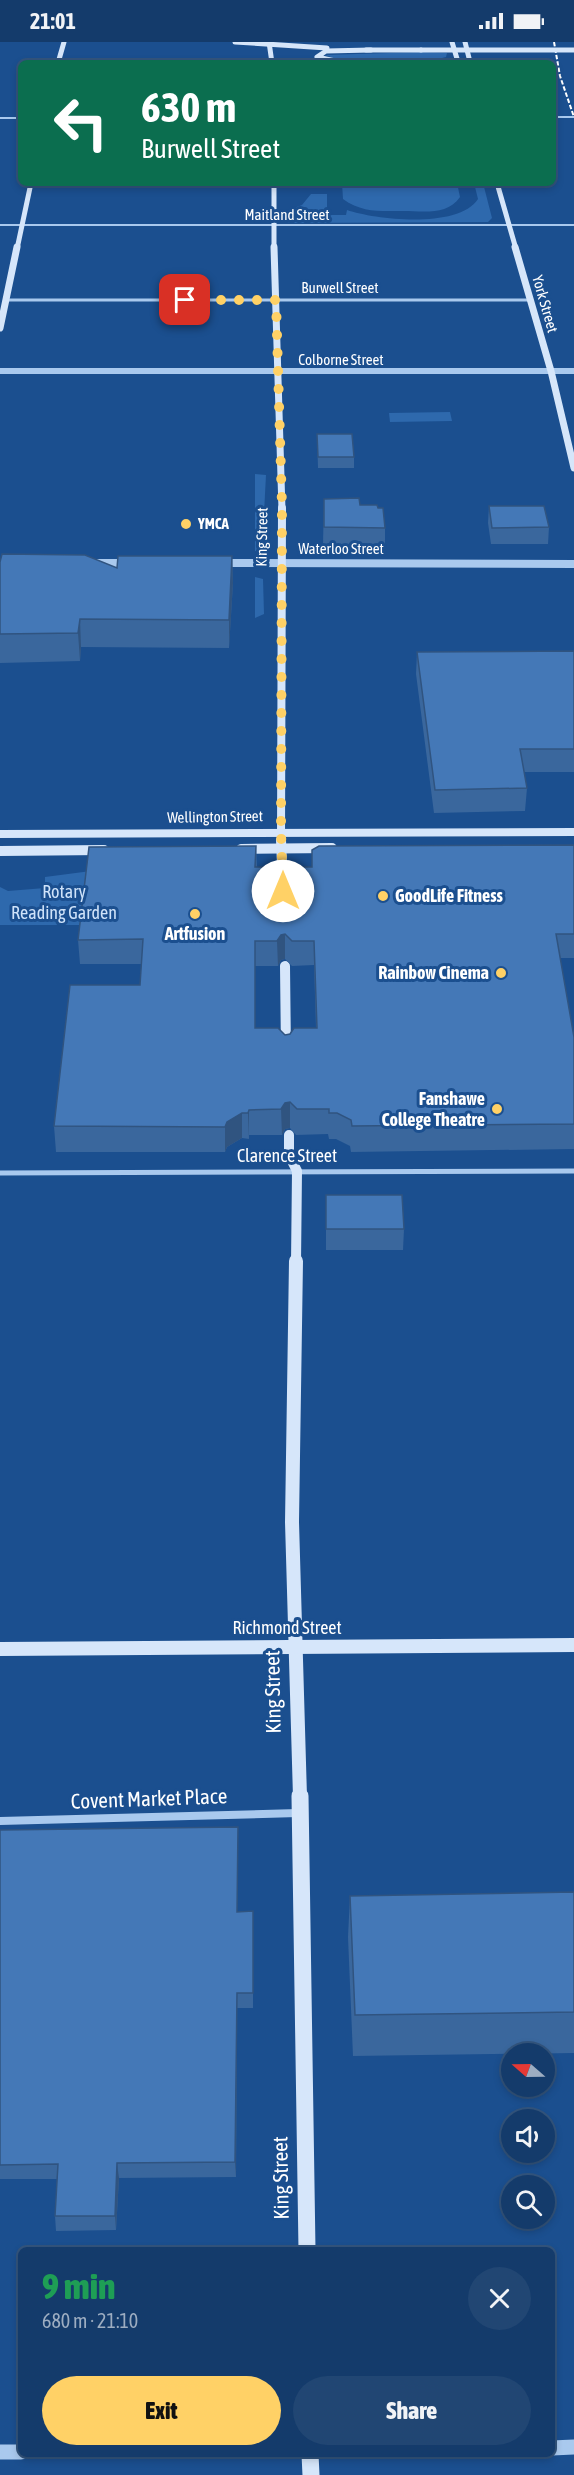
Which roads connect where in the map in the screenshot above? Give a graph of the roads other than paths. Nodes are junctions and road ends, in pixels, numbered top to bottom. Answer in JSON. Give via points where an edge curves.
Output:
{"nodes":[{"id":1,"x":64,"y":42,"type":"edge"},
{"id":2,"x":235,"y":42,"type":"edge"},
{"id":3,"x":296,"y":42,"type":"edge"},
{"id":4,"x":452,"y":42,"type":"edge"},
{"id":5,"x":465,"y":42,"type":"edge"},
{"id":6,"x":269,"y":43,"type":"edge"},
{"id":7,"x":282,"y":46,"type":"junction"},
{"id":8,"x":422,"y":49,"type":"junction"},
{"id":9,"x":574,"y":49,"type":"edge"},
{"id":10,"x":371,"y":50,"type":"junction"},
{"id":11,"x":303,"y":52,"type":"dead end"},
{"id":12,"x":456,"y":55,"type":"junction"},
{"id":13,"x":311,"y":59,"type":"dead end"},
{"id":14,"x":59,"y":60,"type":"edge"},
{"id":15,"x":272,"y":60,"type":"edge"},
{"id":16,"x":315,"y":60,"type":"edge"},
{"id":17,"x":331,"y":60,"type":"edge"},
{"id":18,"x":433,"y":60,"type":"edge"},
{"id":19,"x":457,"y":60,"type":"edge"},
{"id":20,"x":470,"y":60,"type":"edge"},
{"id":21,"x":556,"y":117,"type":"edge"},
{"id":22,"x":574,"y":117,"type":"edge"},
{"id":23,"x":0,"y":118,"type":"edge"},
{"id":24,"x":18,"y":118,"type":"edge"},
{"id":25,"x":30,"y":186,"type":"edge"},
{"id":26,"x":274,"y":186,"type":"edge"},
{"id":27,"x":498,"y":186,"type":"edge"},
{"id":28,"x":0,"y":225,"type":"edge"},
{"id":29,"x":22,"y":225,"type":"junction"},
{"id":30,"x":274,"y":225,"type":"junction"},
{"id":31,"x":574,"y":225,"type":"edge"},
{"id":32,"x":510,"y":226,"type":"junction"},
{"id":33,"x":6,"y":300,"type":"junction"},
{"id":34,"x":276,"y":300,"type":"junction"},
{"id":35,"x":530,"y":300,"type":"junction"},
{"id":36,"x":0,"y":328,"type":"edge"},
{"id":37,"x":0,"y":371,"type":"edge"},
{"id":38,"x":551,"y":371,"type":"junction"},
{"id":39,"x":574,"y":371,"type":"edge"},
{"id":40,"x":277,"y":372,"type":"junction"},
{"id":41,"x":574,"y":468,"type":"edge"},
{"id":42,"x":82,"y":563,"type":"edge"},
{"id":43,"x":136,"y":563,"type":"edge"},
{"id":44,"x":210,"y":563,"type":"edge"},
{"id":45,"x":280,"y":563,"type":"junction"},
{"id":46,"x":574,"y":564,"type":"edge"},
{"id":47,"x":281,"y":831,"type":"junction"},
{"id":48,"x":574,"y":832,"type":"edge"},
{"id":49,"x":0,"y":834,"type":"edge"},
{"id":50,"x":283,"y":848,"type":"junction"},
{"id":51,"x":341,"y":848,"type":"edge"},
{"id":52,"x":235,"y":849,"type":"edge"},
{"id":53,"x":115,"y":850,"type":"edge"},
{"id":54,"x":0,"y":851,"type":"edge"},
{"id":55,"x":283,"y":891,"type":"edge"},
{"id":56,"x":285,"y":966,"type":"dead end"},
{"id":57,"x":286,"y":1053,"type":"edge"},
{"id":58,"x":289,"y":1135,"type":"dead end"},
{"id":59,"x":297,"y":1171,"type":"junction"},
{"id":60,"x":574,"y":1172,"type":"edge"},
{"id":61,"x":0,"y":1173,"type":"edge"},
{"id":62,"x":574,"y":1645,"type":"edge"},
{"id":63,"x":296,"y":1647,"type":"junction"},
{"id":64,"x":0,"y":1649,"type":"edge"},
{"id":65,"x":298,"y":1813,"type":"junction"},
{"id":66,"x":0,"y":1821,"type":"edge"},
{"id":67,"x":307,"y":2247,"type":"edge"},
{"id":68,"x":574,"y":2447,"type":"edge"},
{"id":69,"x":555,"y":2448,"type":"edge"},
{"id":70,"x":0,"y":2452,"type":"edge"},
{"id":71,"x":18,"y":2452,"type":"edge"},
{"id":72,"x":311,"y":2457,"type":"edge"},
{"id":73,"x":311,"y":2475,"type":"edge"}],
"edges":[{"from":1,"to":14,"type":"main road"},
{"from":2,"to":6,"type":"main road"},
{"from":3,"to":8,"type":"main road"},
{"from":4,"to":12,"type":"main road"},
{"from":5,"to":20,"type":"main road"},
{"from":6,"to":7,"type":"main road"},
{"from":6,"to":15,"type":"main road"},
{"from":7,"to":10,"type":"main road"},
{"from":7,"to":11,"type":"main road"},
{"from":8,"to":9,"type":"main road","bridge":true},
{"from":8,"to":10,"type":"main road"},
{"from":10,"to":17,"type":"main road","via":[[326,51],[317,57]]},
{"from":12,"to":18,"type":"main road"},
{"from":12,"to":19,"type":"main road"},
{"from":13,"to":16,"type":"main road"},
{"from":21,"to":22,"type":"street"},
{"from":23,"to":24,"type":"street"},
{"from":25,"to":29,"type":"main road"},
{"from":26,"to":30,"type":"main road","name":"King Street"},
{"from":27,"to":32,"type":"main road","name":"York Street"},
{"from":28,"to":29,"type":"street","name":"Maitland Street"},
{"from":29,"to":30,"type":"street","name":"Maitland Street"},
{"from":29,"to":33,"type":"main road"},
{"from":30,"to":32,"type":"street","name":"Maitland Street"},
{"from":30,"to":34,"type":"main road","name":"King Street"},
{"from":31,"to":32,"type":"street","name":"Maitland Street"},
{"from":32,"to":35,"type":"main road","name":"York Street"},
{"from":33,"to":34,"type":"street","name":"Burwell Street"},
{"from":33,"to":36,"type":"main road"},
{"from":34,"to":35,"type":"street","name":"Burwell Street"},
{"from":34,"to":40,"type":"main road","name":"King Street"},
{"from":35,"to":38,"type":"main road","name":"York Street"},
{"from":37,"to":40,"type":"street","name":"Colborne Street"},
{"from":38,"to":39,"type":"street","name":"Colborne Street"},
{"from":38,"to":40,"type":"street","name":"Colborne Street"},
{"from":38,"to":41,"type":"main road","name":"York Street"},
{"from":40,"to":45,"type":"main road","name":"King Street"},
{"from":42,"to":43,"type":"street"},
{"from":44,"to":45,"type":"street","name":"Waterloo Street"},
{"from":45,"to":46,"type":"street","name":"Waterloo Street"},
{"from":45,"to":47,"type":"main road","name":"King Street"},
{"from":47,"to":48,"type":"main road","name":"Wellington Street"},
{"from":47,"to":49,"type":"main road","name":"Wellington Street"},
{"from":47,"to":50,"type":"main road","name":"King Street"},
{"from":50,"to":51,"type":"main road","name":"Wellington Street"},
{"from":50,"to":52,"type":"main road","name":"Wellington Street"},
{"from":50,"to":55,"type":"main road","name":"King Street"},
{"from":53,"to":54,"type":"main road"},
{"from":56,"to":57,"type":"main road"},
{"from":58,"to":59,"type":"main road","name":"King Street","via":[[289,1155]]},
{"from":59,"to":60,"type":"street","name":"Clarence Street"},
{"from":59,"to":61,"type":"street","name":"Clarence Street"},
{"from":59,"to":63,"type":"main road","name":"King Street","via":[[292,1512]]},
{"from":62,"to":63,"type":"main road","name":"Richmond Street"},
{"from":63,"to":64,"type":"main road","name":"Richmond Street"},
{"from":63,"to":65,"type":"main road","name":"King Street"},
{"from":65,"to":66,"type":"street","name":"Covent Market Place"},
{"from":65,"to":67,"type":"main road","name":"King Street"},
{"from":68,"to":69,"type":"street"},
{"from":70,"to":71,"type":"street"},
{"from":72,"to":73,"type":"main road"}]}
